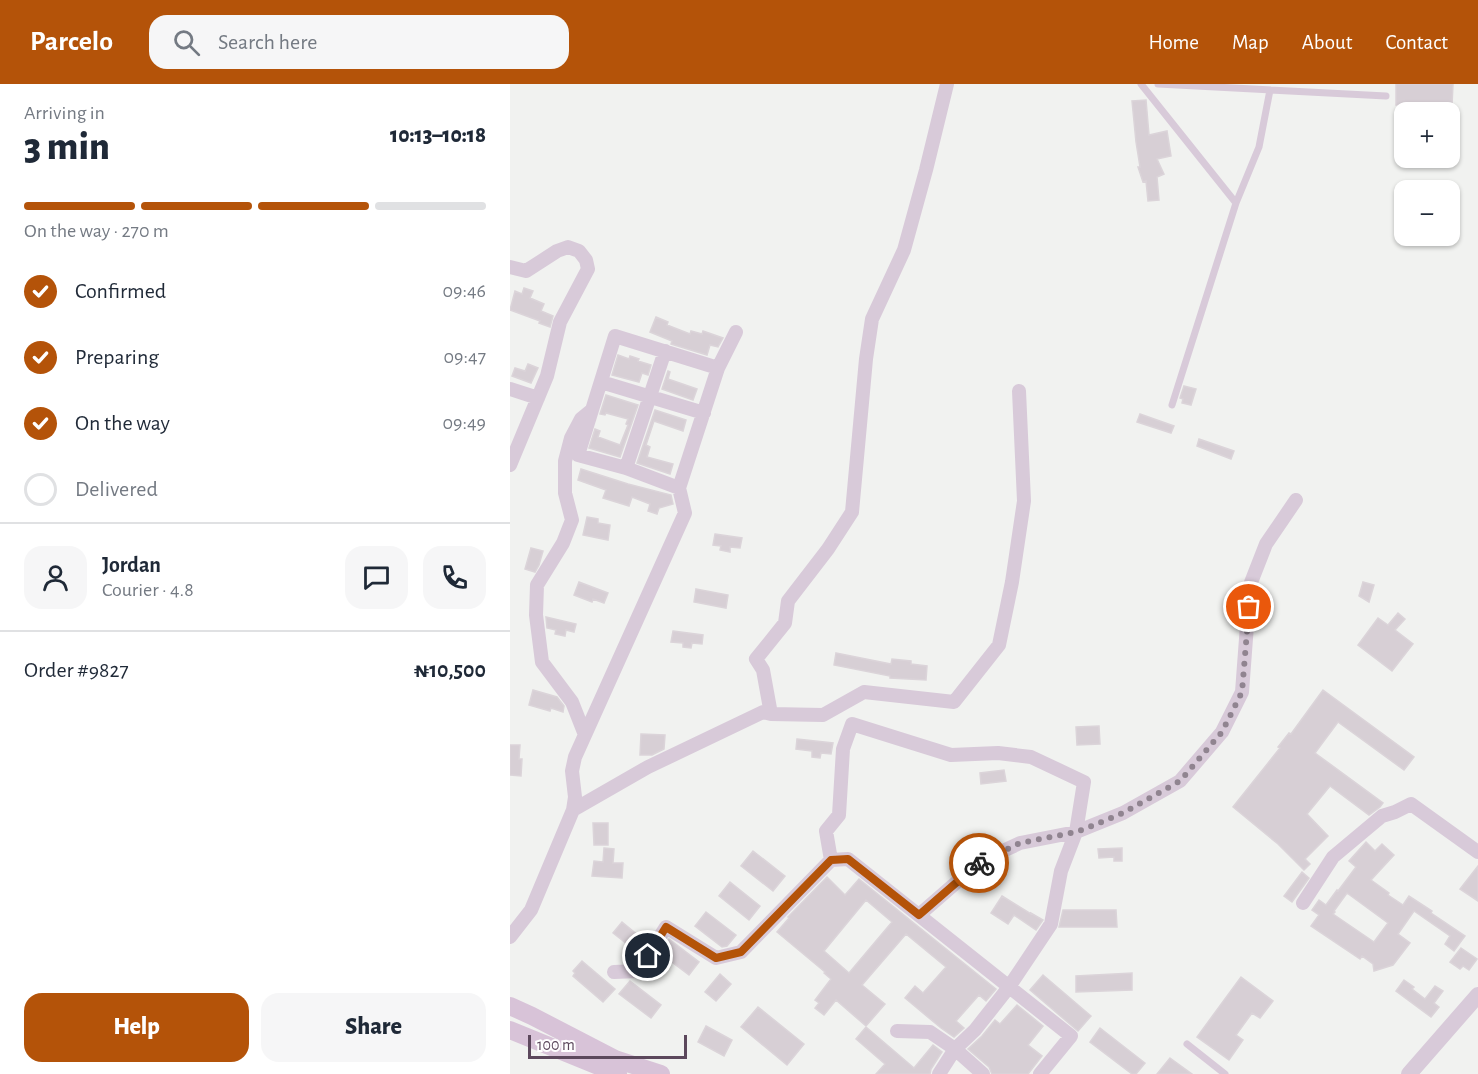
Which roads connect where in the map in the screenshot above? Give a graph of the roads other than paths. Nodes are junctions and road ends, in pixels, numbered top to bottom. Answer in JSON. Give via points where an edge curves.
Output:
{"nodes":[{"id":1,"x":947,"y":84,"type":"edge"},
{"id":2,"x":1141,"y":84,"type":"edge"},
{"id":3,"x":1158,"y":84,"type":"edge"},
{"id":4,"x":1270,"y":90,"type":"junction"},
{"id":5,"x":1386,"y":96,"type":"dead end"},
{"id":6,"x":1236,"y":203,"type":"junction"},
{"id":7,"x":510,"y":267,"type":"edge"},
{"id":8,"x":736,"y":332,"type":"dead end"},
{"id":9,"x":665,"y":351,"type":"junction"},
{"id":10,"x":718,"y":368,"type":"junction"},
{"id":11,"x":601,"y":382,"type":"junction"},
{"id":12,"x":510,"y":389,"type":"edge"},
{"id":13,"x":1019,"y":391,"type":"dead end"},
{"id":14,"x":649,"y":396,"type":"junction"},
{"id":15,"x":538,"y":398,"type":"junction"},
{"id":16,"x":1172,"y":405,"type":"dead end"},
{"id":17,"x":592,"y":410,"type":"junction"},
{"id":18,"x":704,"y":413,"type":"junction"},
{"id":19,"x":510,"y":465,"type":"edge"},
{"id":20,"x":626,"y":468,"type":"junction"},
{"id":21,"x":679,"y":488,"type":"junction"},
{"id":22,"x":1296,"y":500,"type":"dead end"},
{"id":23,"x":771,"y":714,"type":"junction"},
{"id":24,"x":585,"y":735,"type":"junction"},
{"id":25,"x":573,"y":810,"type":"junction"},
{"id":26,"x":1076,"y":832,"type":"junction"},
{"id":27,"x":1478,"y":852,"type":"edge"},
{"id":28,"x":831,"y":860,"type":"junction"},
{"id":29,"x":1303,"y":903,"type":"dead end"},
{"id":30,"x":919,"y":915,"type":"junction"},
{"id":31,"x":510,"y":938,"type":"edge"},
{"id":32,"x":614,"y":972,"type":"dead end"},
{"id":33,"x":1009,"y":987,"type":"junction"},
{"id":34,"x":1478,"y":995,"type":"edge"},
{"id":35,"x":510,"y":1006,"type":"edge"},
{"id":36,"x":897,"y":1031,"type":"dead end"},
{"id":37,"x":512,"y":1035,"type":"edge"},
{"id":38,"x":1187,"y":1044,"type":"dead end"},
{"id":39,"x":955,"y":1049,"type":"junction"},
{"id":40,"x":1413,"y":1073,"type":"edge"},
{"id":41,"x":618,"y":1074,"type":"edge"},
{"id":42,"x":661,"y":1074,"type":"edge"},
{"id":43,"x":939,"y":1074,"type":"edge"},
{"id":44,"x":983,"y":1074,"type":"edge"},
{"id":45,"x":1040,"y":1074,"type":"edge"},
{"id":46,"x":1226,"y":1074,"type":"edge"}],
"edges":[{"from":1,"to":23,"type":"street","via":[[904,250],[872,319],[852,512],[788,601],[785,623],[756,659],[763,670]]},
{"from":2,"to":6,"type":"lane"},
{"from":3,"to":4,"type":"lane"},
{"from":4,"to":5,"type":"lane"},
{"from":4,"to":6,"type":"lane","via":[[1259,147]]},
{"from":6,"to":16,"type":"lane"},
{"from":7,"to":15,"type":"street","via":[[526,271],[568,247],[579,251],[588,269],[560,322]]},
{"from":8,"to":10,"type":"street"},
{"from":9,"to":10,"type":"street"},
{"from":9,"to":11,"type":"street","via":[[615,336]]},
{"from":9,"to":14,"type":"street"},
{"from":10,"to":18,"type":"street"},
{"from":11,"to":14,"type":"street"},
{"from":11,"to":17,"type":"street"},
{"from":12,"to":15,"type":"street"},
{"from":13,"to":23,"type":"street","via":[[1024,501],[999,645],[954,702],[864,692],[823,715]]},
{"from":14,"to":18,"type":"street"},
{"from":14,"to":20,"type":"street"},
{"from":15,"to":19,"type":"street"},
{"from":17,"to":20,"type":"street","via":[[578,455]]},
{"from":17,"to":24,"type":"street","via":[[581,418],[571,438],[565,461],[572,520],[537,585],[536,615],[542,662],[572,702]]},
{"from":18,"to":21,"type":"street"},
{"from":20,"to":21,"type":"street"},
{"from":21,"to":24,"type":"street","via":[[685,513]]},
{"from":22,"to":26,"type":"street","via":[[1266,544],[1250,585],[1242,692],[1222,732],[1180,781],[1123,813]]},
{"from":23,"to":25,"type":"street","via":[[763,712],[659,762]]},
{"from":24,"to":25,"type":"street","via":[[572,771]]},
{"from":25,"to":31,"type":"street","via":[[531,910]]},
{"from":26,"to":28,"type":"street","via":[[1084,782],[1031,757],[998,753],[951,755],[852,724],[843,749],[839,815],[826,831]]},
{"from":26,"to":30,"type":"street","via":[[1020,843],[981,861]]},
{"from":26,"to":33,"type":"street","via":[[1061,871],[1051,924]]},
{"from":27,"to":29,"type":"street","via":[[1411,804],[1382,816],[1333,857]]},
{"from":28,"to":30,"type":"street","via":[[848,859]]},
{"from":28,"to":32,"type":"street","via":[[741,952],[716,958],[666,927],[638,971]]},
{"from":30,"to":33,"type":"street"},
{"from":33,"to":39,"type":"street"},
{"from":33,"to":45,"type":"street","via":[[1071,1036]]},
{"from":34,"to":40,"type":"street"},
{"from":35,"to":42,"type":"main road","via":[[615,1059]]},
{"from":36,"to":39,"type":"street","via":[[930,1032]]},
{"from":37,"to":41,"type":"main road"},
{"from":38,"to":46,"type":"lane"},
{"from":39,"to":43,"type":"street"},
{"from":39,"to":44,"type":"street"}]}
